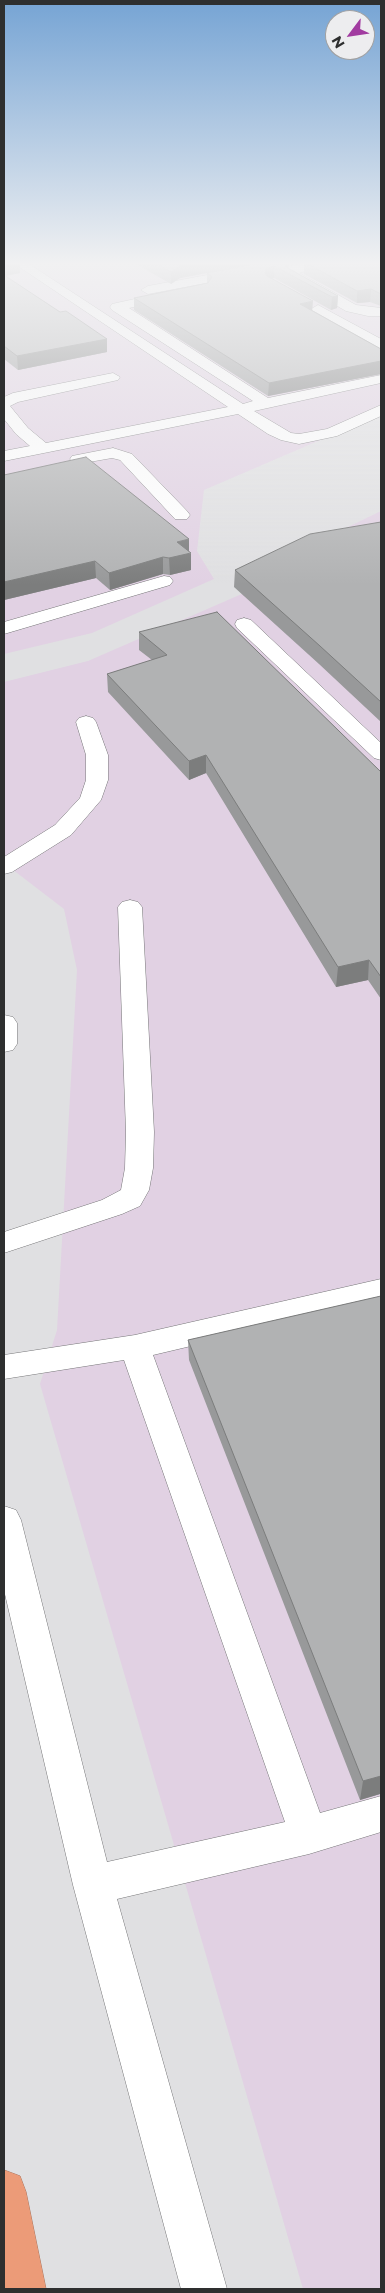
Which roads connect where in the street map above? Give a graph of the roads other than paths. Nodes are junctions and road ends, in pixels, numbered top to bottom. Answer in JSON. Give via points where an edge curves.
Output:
{"nodes":[{"id":1,"x":183,"y":371,"type":"edge"},
{"id":2,"x":216,"y":371,"type":"edge"},
{"id":3,"x":113,"y":377,"type":"dead end"},
{"id":4,"x":381,"y":379,"type":"edge"},
{"id":5,"x":4,"y":402,"type":"edge"},
{"id":6,"x":266,"y":403,"type":"junction"},
{"id":7,"x":4,"y":409,"type":"edge"},
{"id":8,"x":241,"y":409,"type":"junction"},
{"id":9,"x":381,"y":410,"type":"edge"},
{"id":10,"x":22,"y":431,"type":"junction"},
{"id":11,"x":4,"y":435,"type":"edge"},
{"id":12,"x":42,"y":448,"type":"junction"},
{"id":13,"x":4,"y":456,"type":"edge"},
{"id":14,"x":59,"y":462,"type":"edge"},
{"id":15,"x":180,"y":514,"type":"dead end"},
{"id":16,"x":164,"y":582,"type":"dead end"},
{"id":17,"x":244,"y":624,"type":"dead end"},
{"id":18,"x":4,"y":628,"type":"edge"},
{"id":19,"x":86,"y":722,"type":"dead end"},
{"id":20,"x":381,"y":754,"type":"edge"},
{"id":21,"x":4,"y":867,"type":"edge"},
{"id":22,"x":130,"y":908,"type":"dead end"},
{"id":23,"x":4,"y":1023,"type":"edge"},
{"id":24,"x":4,"y":1044,"type":"edge"},
{"id":25,"x":4,"y":1243,"type":"edge"},
{"id":26,"x":381,"y":1290,"type":"edge"},
{"id":27,"x":135,"y":1347,"type":"junction"},
{"id":28,"x":4,"y":1366,"type":"edge"},
{"id":29,"x":4,"y":1520,"type":"edge"},
{"id":30,"x":381,"y":1814,"type":"edge"},
{"id":31,"x":309,"y":1835,"type":"junction"},
{"id":32,"x":93,"y":1885,"type":"junction"},
{"id":33,"x":4,"y":2192,"type":"edge"},
{"id":34,"x":23,"y":2289,"type":"edge"},
{"id":35,"x":204,"y":2289,"type":"edge"}],
"edges":[{"from":1,"to":8,"type":"street"},
{"from":2,"to":6,"type":"street"},
{"from":3,"to":5,"type":"street"},
{"from":4,"to":6,"type":"street"},
{"from":6,"to":8,"type":"street"},
{"from":7,"to":10,"type":"street"},
{"from":8,"to":9,"type":"street","via":[[274,431],[299,439],[331,433]]},
{"from":8,"to":12,"type":"street"},
{"from":10,"to":11,"type":"street"},
{"from":10,"to":12,"type":"street"},
{"from":12,"to":13,"type":"street"},
{"from":14,"to":15,"type":"street","via":[[105,453],[126,456]]},
{"from":16,"to":18,"type":"street"},
{"from":17,"to":20,"type":"street"},
{"from":19,"to":21,"type":"street","via":[[97,755],[98,780],[90,800],[63,830]]},
{"from":22,"to":25,"type":"street","via":[[140,1132],[136,1190],[130,1199],[122,1203]]},
{"from":23,"to":24,"type":"street"},
{"from":26,"to":27,"type":"street"},
{"from":27,"to":28,"type":"street"},
{"from":27,"to":31,"type":"street"},
{"from":29,"to":32,"type":"street"},
{"from":30,"to":31,"type":"street"},
{"from":31,"to":32,"type":"street"},
{"from":32,"to":35,"type":"street"},
{"from":33,"to":34,"type":"highway"}]}
